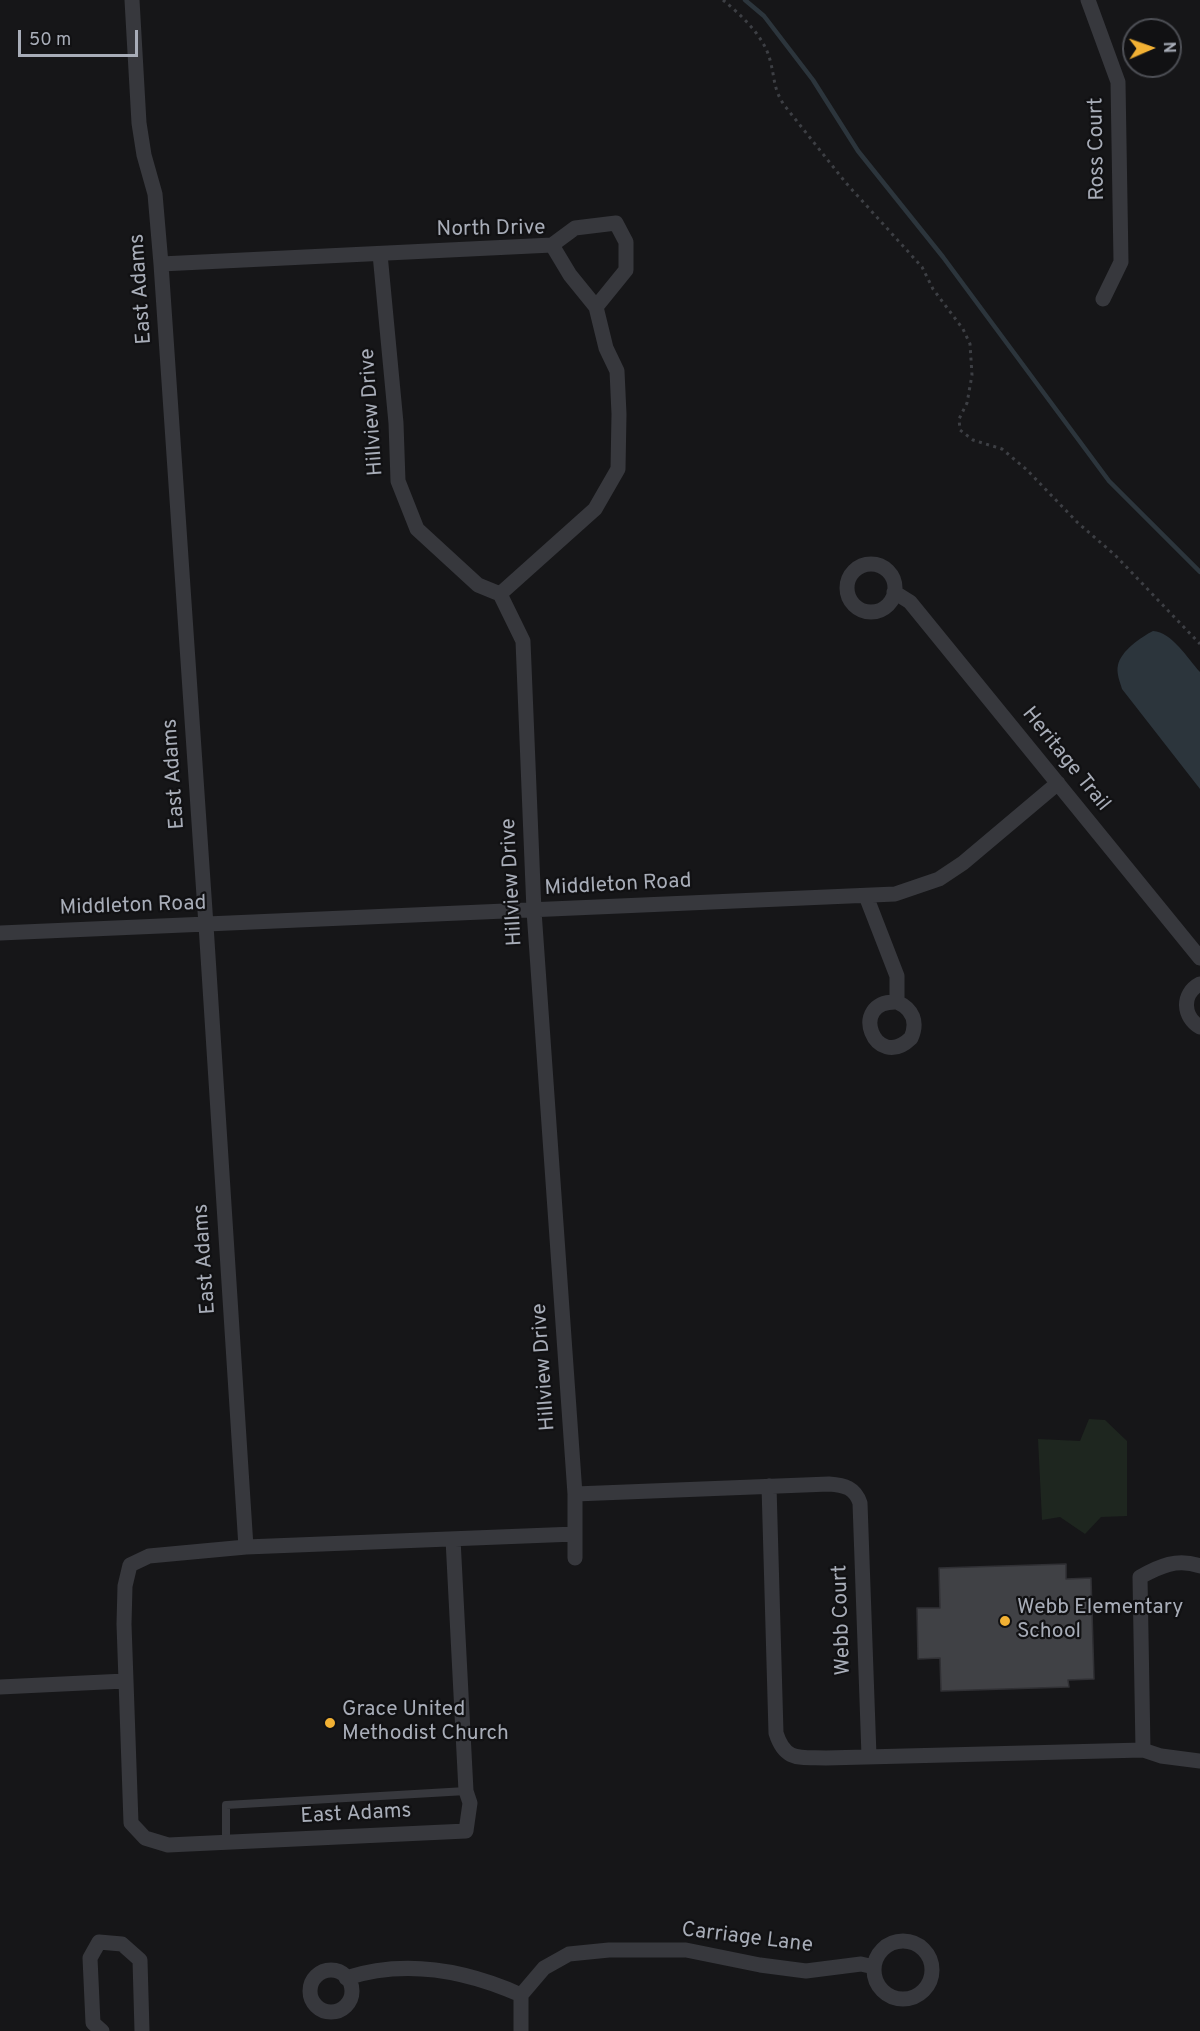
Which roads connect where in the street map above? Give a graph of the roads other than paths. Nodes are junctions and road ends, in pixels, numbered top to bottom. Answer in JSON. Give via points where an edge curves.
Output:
{"nodes":[{"id":1,"x":132,"y":0,"type":"edge"},
{"id":2,"x":1088,"y":0,"type":"edge"},
{"id":3,"x":552,"y":245,"type":"junction"},
{"id":4,"x":380,"y":254,"type":"junction"},
{"id":5,"x":162,"y":264,"type":"junction"},
{"id":6,"x":1103,"y":298,"type":"dead end"},
{"id":7,"x":596,"y":307,"type":"junction"},
{"id":8,"x":894,"y":592,"type":"dead end"},
{"id":9,"x":500,"y":594,"type":"junction"},
{"id":10,"x":1058,"y":783,"type":"junction"},
{"id":11,"x":866,"y":896,"type":"junction"},
{"id":12,"x":534,"y":911,"type":"junction"},
{"id":13,"x":207,"y":925,"type":"junction"},
{"id":14,"x":0,"y":933,"type":"edge"},
{"id":15,"x":1200,"y":958,"type":"edge"},
{"id":16,"x":1200,"y":984,"type":"edge"},
{"id":17,"x":897,"y":1002,"type":"dead end"},
{"id":18,"x":1200,"y":1027,"type":"edge"},
{"id":19,"x":769,"y":1486,"type":"junction"},
{"id":20,"x":574,"y":1494,"type":"junction"},
{"id":21,"x":575,"y":1534,"type":"junction"},
{"id":22,"x":453,"y":1539,"type":"junction"},
{"id":23,"x":246,"y":1547,"type":"junction"},
{"id":24,"x":575,"y":1558,"type":"dead end"},
{"id":25,"x":1200,"y":1566,"type":"edge"},
{"id":26,"x":125,"y":1682,"type":"junction"},
{"id":27,"x":0,"y":1687,"type":"edge"},
{"id":28,"x":1143,"y":1750,"type":"junction"},
{"id":29,"x":869,"y":1756,"type":"junction"},
{"id":30,"x":1200,"y":1761,"type":"edge"},
{"id":31,"x":466,"y":1791,"type":"junction"},
{"id":32,"x":226,"y":1842,"type":"junction"},
{"id":33,"x":874,"y":1967,"type":"dead end"},
{"id":34,"x":346,"y":1978,"type":"dead end"},
{"id":35,"x":521,"y":1995,"type":"junction"},
{"id":36,"x":102,"y":2031,"type":"edge"},
{"id":37,"x":142,"y":2031,"type":"edge"},
{"id":38,"x":521,"y":2031,"type":"edge"}],
"edges":[{"from":1,"to":5,"type":"street","name":"East Adams","via":[[139,123],[155,194]]},
{"from":2,"to":6,"type":"street","name":"Ross Court","via":[[1118,82],[1121,262]]},
{"from":3,"to":4,"type":"street","name":"North Drive"},
{"from":3,"to":7,"type":"street","name":"North Drive"},
{"from":3,"to":7,"type":"street","via":[[575,228],[616,223],[626,242],[626,270]]},
{"from":4,"to":5,"type":"street","name":"North Drive"},
{"from":4,"to":9,"type":"street","name":"Hillview Drive","via":[[398,481],[417,529],[478,585]]},
{"from":5,"to":13,"type":"street","name":"East Adams"},
{"from":7,"to":9,"type":"street","name":"North Drive","via":[[606,348],[617,371],[618,470],[595,509]]},
{"from":8,"to":10,"type":"street","name":"Heritage Trail","via":[[910,602]]},
{"from":9,"to":12,"type":"street","name":"Hillview Drive","via":[[523,641]]},
{"from":10,"to":11,"type":"street","name":"Middleton Road","via":[[939,879],[895,894]]},
{"from":10,"to":15,"type":"street","name":"Heritage Trail"},
{"from":11,"to":12,"type":"street","name":"Middleton Road"},
{"from":11,"to":17,"type":"street","via":[[897,976]]},
{"from":12,"to":13,"type":"street","name":"Middleton Road"},
{"from":12,"to":20,"type":"street","name":"Hillview Drive"},
{"from":13,"to":14,"type":"street","name":"Middleton Road"},
{"from":13,"to":23,"type":"street","name":"East Adams"},
{"from":16,"to":18,"type":"street","via":[[1190,992],[1186,1008],[1192,1022]]},
{"from":19,"to":20,"type":"street","name":"Webb Court"},
{"from":19,"to":29,"type":"street","via":[[779,1743],[785,1752],[798,1757]]},
{"from":19,"to":29,"type":"street","name":"Webb Court","via":[[840,1485],[854,1490],[858,1496]]},
{"from":20,"to":21,"type":"street","name":"Hillview Drive"},
{"from":21,"to":22,"type":"street"},
{"from":21,"to":24,"type":"street","name":"Hillview Drive"},
{"from":22,"to":23,"type":"street","name":"East Adams"},
{"from":22,"to":31,"type":"street","name":"East Adams"},
{"from":23,"to":26,"type":"street","name":"East Adams","via":[[149,1556],[130,1565],[125,1586]]},
{"from":25,"to":28,"type":"street","via":[[1184,1562],[1164,1564],[1140,1577]]},
{"from":26,"to":27,"type":"street"},
{"from":26,"to":32,"type":"street","name":"East Adams","via":[[131,1823],[145,1838],[168,1845]]},
{"from":28,"to":29,"type":"street"},
{"from":28,"to":30,"type":"street"},
{"from":31,"to":32,"type":"lane","via":[[226,1805]]},
{"from":31,"to":32,"type":"street","name":"East Adams","via":[[470,1803],[466,1831]]},
{"from":33,"to":35,"type":"street","name":"Carriage Lane","via":[[861,1964],[806,1971],[686,1950],[609,1950],[569,1954],[544,1968]]},
{"from":34,"to":35,"type":"street","via":[[405,1967],[451,1971]]},
{"from":35,"to":38,"type":"street"},
{"from":36,"to":37,"type":"street","via":[[93,2023],[90,1958],[99,1942],[122,1944],[140,1960]]}]}
